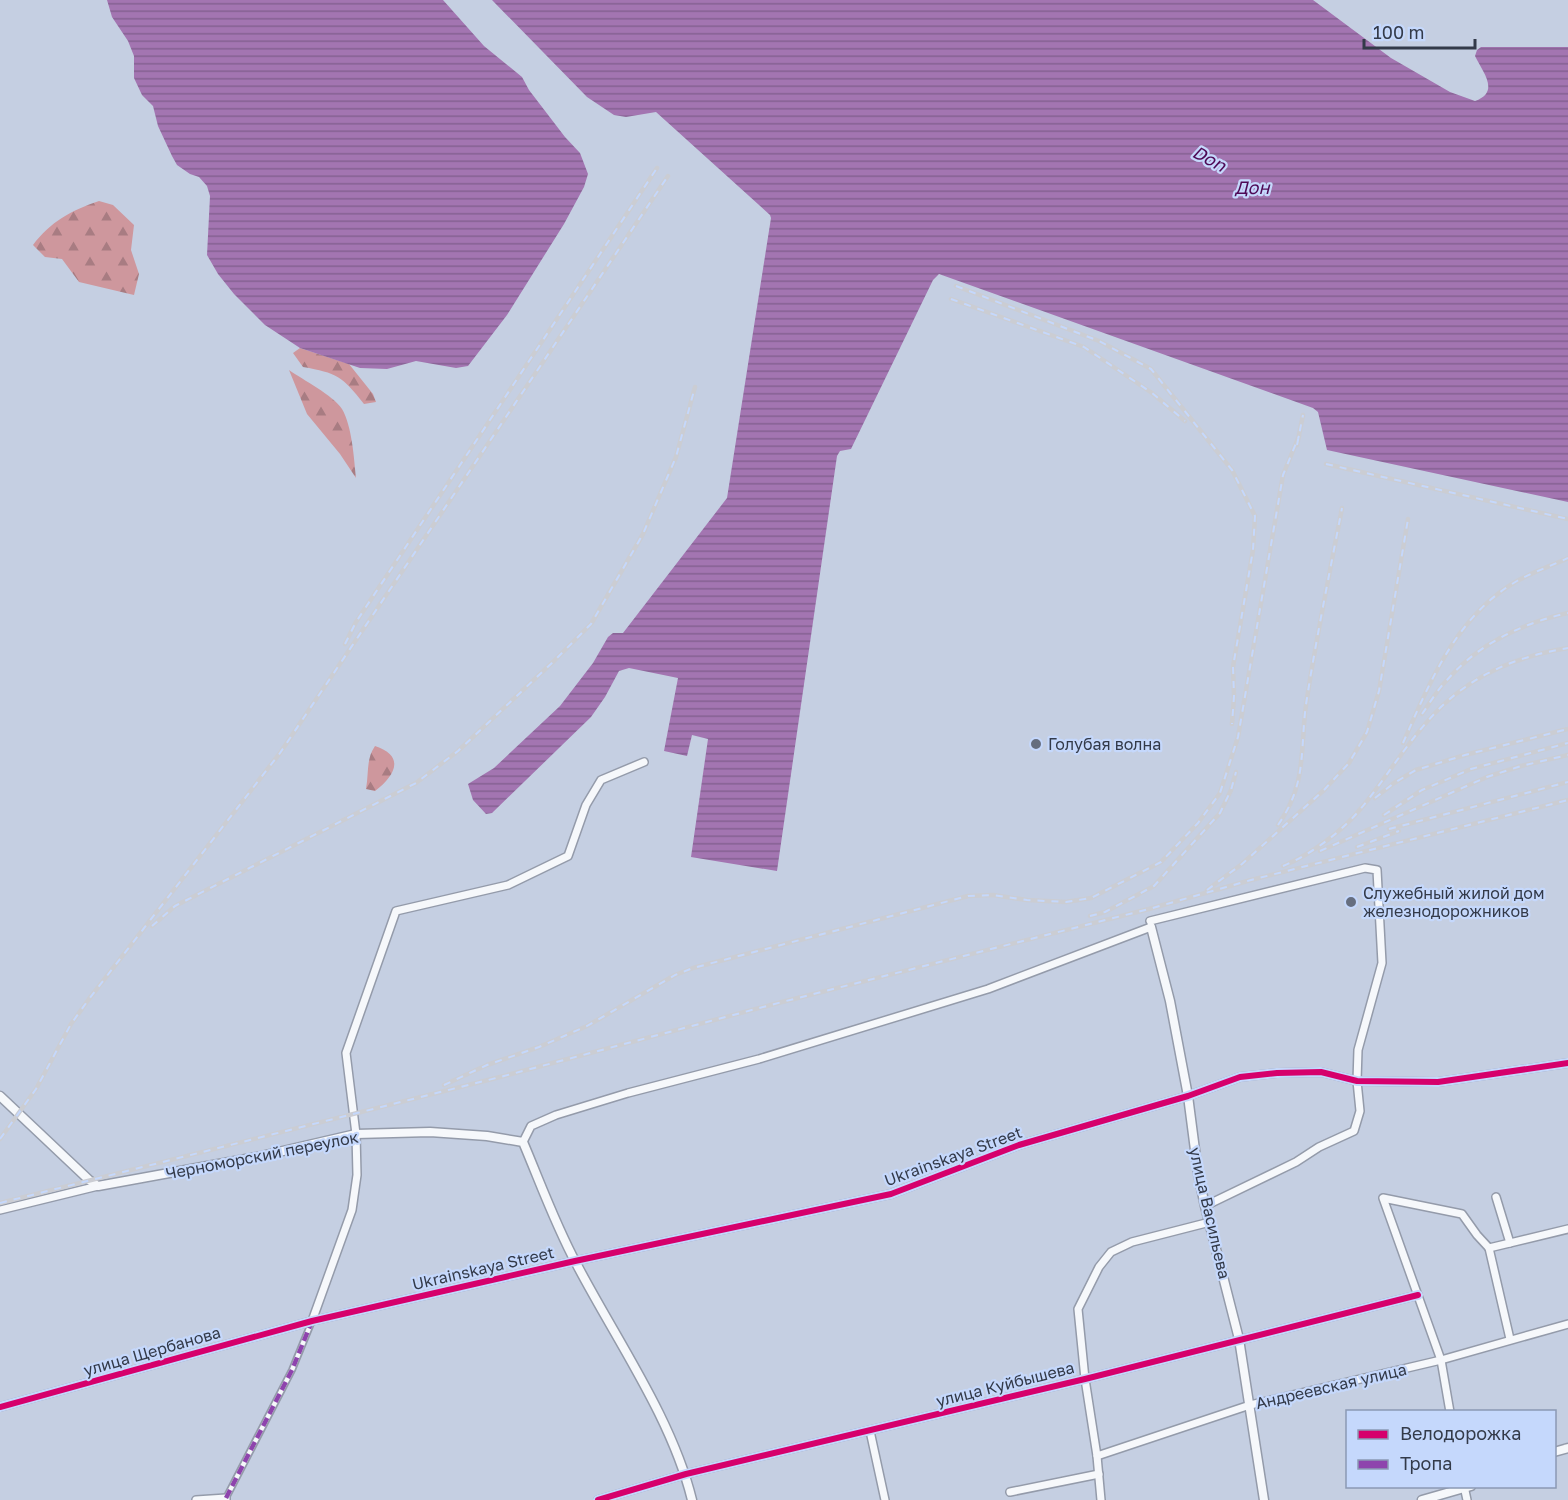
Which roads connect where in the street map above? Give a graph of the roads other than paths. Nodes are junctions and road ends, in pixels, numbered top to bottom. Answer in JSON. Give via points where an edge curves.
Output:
{"nodes":[{"id":1,"x":644,"y":762,"type":"dead end"},
{"id":2,"x":1150,"y":924,"type":"junction"},
{"id":3,"x":1568,"y":1063,"type":"edge"},
{"id":4,"x":1357,"y":1081,"type":"junction"},
{"id":5,"x":0,"y":1096,"type":"edge"},
{"id":6,"x":1188,"y":1096,"type":"junction"},
{"id":7,"x":356,"y":1134,"type":"junction"},
{"id":8,"x":523,"y":1142,"type":"junction"},
{"id":9,"x":98,"y":1186,"type":"junction"},
{"id":10,"x":1496,"y":1197,"type":"dead end"},
{"id":11,"x":1205,"y":1206,"type":"junction"},
{"id":12,"x":0,"y":1210,"type":"edge"},
{"id":13,"x":1210,"y":1222,"type":"junction"},
{"id":14,"x":1568,"y":1229,"type":"edge"},
{"id":15,"x":1510,"y":1243,"type":"junction"},
{"id":16,"x":1489,"y":1248,"type":"junction"},
{"id":17,"x":575,"y":1261,"type":"junction"},
{"id":18,"x":1418,"y":1295,"type":"junction"},
{"id":19,"x":312,"y":1321,"type":"junction"},
{"id":20,"x":1568,"y":1324,"type":"edge"},
{"id":21,"x":1239,"y":1339,"type":"junction"},
{"id":22,"x":1510,"y":1339,"type":"junction"},
{"id":23,"x":1441,"y":1360,"type":"junction"},
{"id":24,"x":1084,"y":1379,"type":"junction"},
{"id":25,"x":1250,"y":1405,"type":"junction"},
{"id":26,"x":0,"y":1407,"type":"edge"},
{"id":27,"x":1450,"y":1410,"type":"edge"},
{"id":28,"x":870,"y":1431,"type":"junction"},
{"id":29,"x":1097,"y":1456,"type":"junction"},
{"id":30,"x":686,"y":1474,"type":"junction"},
{"id":31,"x":1099,"y":1474,"type":"junction"},
{"id":32,"x":1466,"y":1488,"type":"edge"},
{"id":33,"x":1010,"y":1492,"type":"dead end"},
{"id":34,"x":226,"y":1499,"type":"edge"},
{"id":35,"x":196,"y":1500,"type":"edge"},
{"id":36,"x":598,"y":1500,"type":"edge"},
{"id":37,"x":692,"y":1500,"type":"edge"},
{"id":38,"x":885,"y":1500,"type":"edge"},
{"id":39,"x":1101,"y":1500,"type":"edge"},
{"id":40,"x":1264,"y":1500,"type":"edge"},
{"id":41,"x":1422,"y":1500,"type":"edge"},
{"id":42,"x":1467,"y":1500,"type":"edge"}],
"edges":[{"from":1,"to":7,"type":"street","via":[[601,780],[586,806],[568,856],[508,885],[396,911],[346,1053]]},
{"from":2,"to":4,"type":"street","via":[[1310,880],[1365,868],[1377,870],[1382,963],[1358,1050]]},
{"from":2,"to":6,"type":"street","name":"улица Васильева"},
{"from":2,"to":8,"type":"street","via":[[988,989],[759,1059],[556,1115],[531,1126]]},
{"from":3,"to":4,"type":"street","name":"Ukrainskaya Street","via":[[1438,1082]]},
{"from":4,"to":6,"type":"street","name":"Ukrainskaya Street","via":[[1321,1072],[1277,1072],[1240,1077]]},
{"from":4,"to":11,"type":"street","via":[[1360,1111],[1354,1131]]},
{"from":5,"to":9,"type":"street"},
{"from":6,"to":11,"type":"street","name":"улица Васильева"},
{"from":6,"to":17,"type":"street","name":"Ukrainskaya Street","via":[[1019,1145],[891,1194]]},
{"from":7,"to":8,"type":"street","name":"Черноморский переулок","via":[[430,1132]]},
{"from":7,"to":9,"type":"street","name":"Черноморский переулок"},
{"from":7,"to":19,"type":"street","via":[[357,1175],[352,1210]]},
{"from":8,"to":17,"type":"street"},
{"from":9,"to":12,"type":"street"},
{"from":10,"to":15,"type":"street"},
{"from":11,"to":13,"type":"street","name":"улица Васильева"},
{"from":13,"to":21,"type":"street","name":"улица Васильева"},
{"from":13,"to":24,"type":"street","via":[[1132,1242],[1111,1252],[1078,1309]]},
{"from":14,"to":15,"type":"street"},
{"from":15,"to":16,"type":"street"},
{"from":16,"to":18,"type":"street","via":[[1461,1214],[1383,1198]]},
{"from":16,"to":22,"type":"street"},
{"from":17,"to":19,"type":"street","name":"Ukrainskaya Street"},
{"from":17,"to":30,"type":"street","via":[[640,1379]]},
{"from":18,"to":21,"type":"street","name":"улица Куйбышева"},
{"from":18,"to":23,"type":"street"},
{"from":19,"to":26,"type":"street","name":"улица Щербанова"},
{"from":19,"to":34,"type":"street","via":[[292,1370]]},
{"from":20,"to":22,"type":"street","name":"Андреевская улица"},
{"from":21,"to":24,"type":"street","name":"улица Куйбышева"},
{"from":21,"to":25,"type":"street","name":"улица Васильева"},
{"from":22,"to":23,"type":"street","name":"Андреевская улица"},
{"from":23,"to":25,"type":"street","name":"Андреевская улица"},
{"from":23,"to":27,"type":"street"},
{"from":24,"to":28,"type":"street","name":"улица Куйбышева"},
{"from":24,"to":29,"type":"street"},
{"from":25,"to":29,"type":"street","name":"Андреевская улица"},
{"from":25,"to":40,"type":"street","name":"улица Васильева"},
{"from":28,"to":30,"type":"street","name":"улица Куйбышева"},
{"from":28,"to":38,"type":"street"},
{"from":29,"to":31,"type":"street"},
{"from":30,"to":36,"type":"street","name":"улица Куйбышева"},
{"from":30,"to":37,"type":"street"},
{"from":31,"to":33,"type":"street"},
{"from":31,"to":39,"type":"street"},
{"from":32,"to":41,"type":"street"},
{"from":32,"to":42,"type":"street"},
{"from":34,"to":35,"type":"street"}]}
